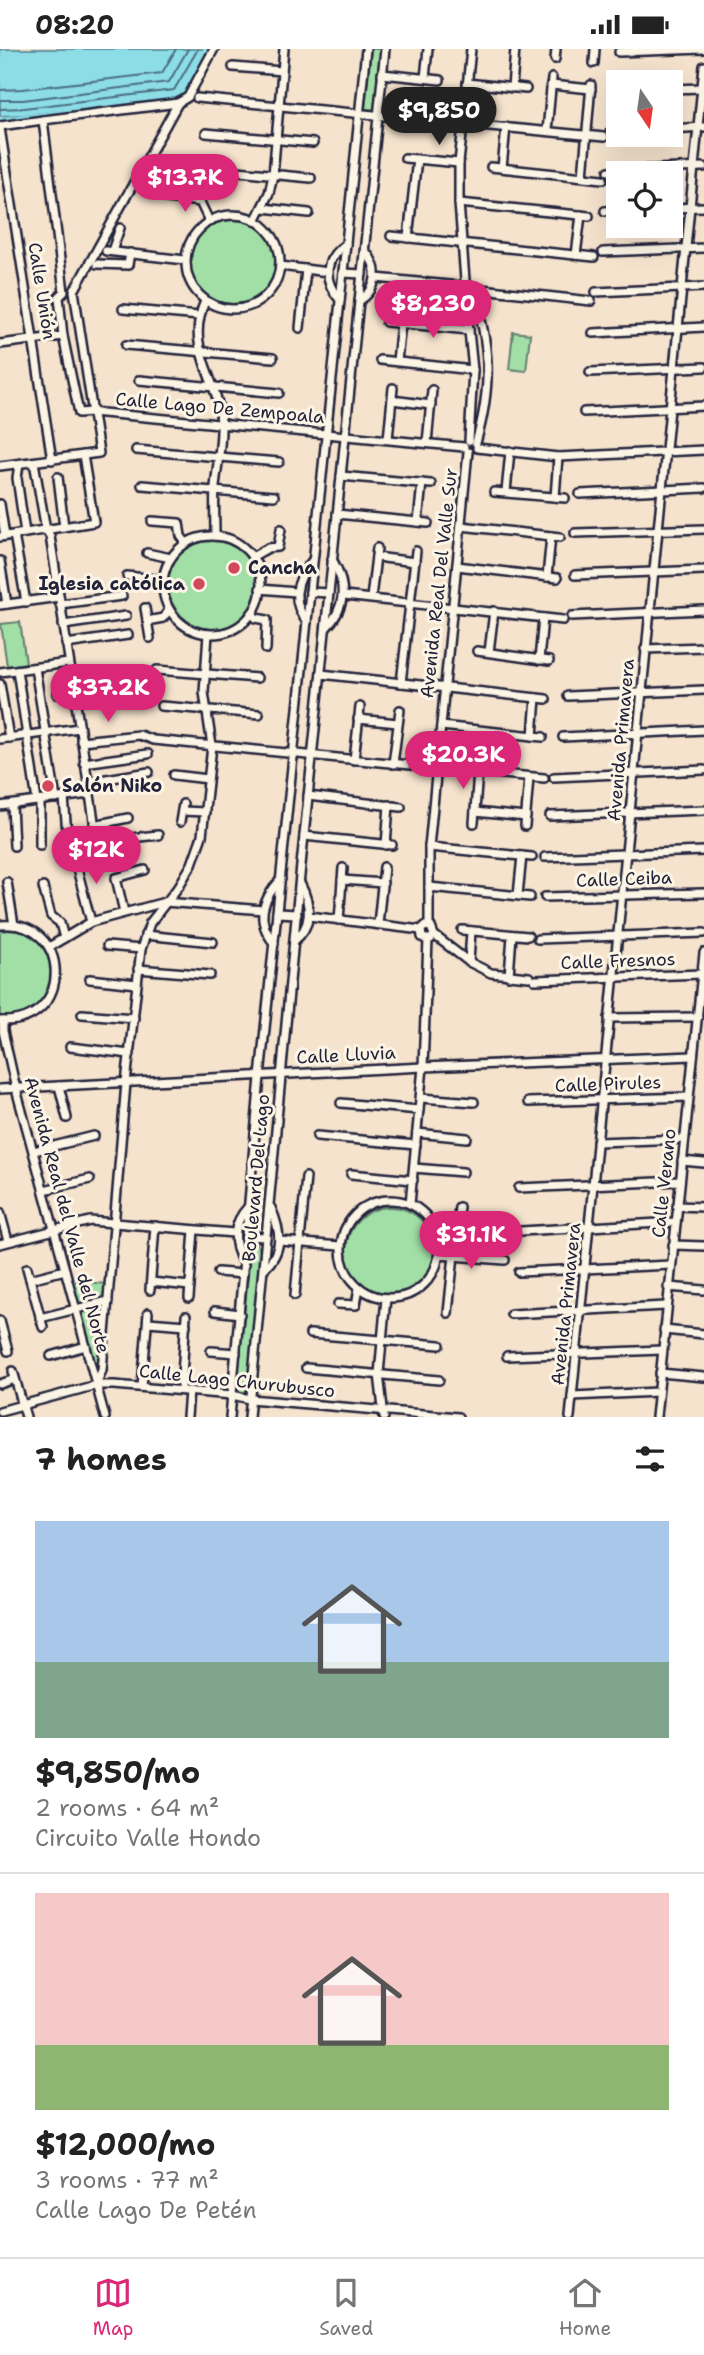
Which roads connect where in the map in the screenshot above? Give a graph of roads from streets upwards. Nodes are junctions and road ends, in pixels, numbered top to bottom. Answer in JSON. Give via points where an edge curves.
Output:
{"nodes":[{"id":1,"x":214,"y":49,"type":"edge"},
{"id":2,"x":284,"y":49,"type":"edge"},
{"id":3,"x":366,"y":49,"type":"edge"},
{"id":4,"x":385,"y":49,"type":"edge"},
{"id":5,"x":428,"y":49,"type":"edge"},
{"id":6,"x":471,"y":49,"type":"edge"},
{"id":7,"x":515,"y":49,"type":"edge"},
{"id":8,"x":556,"y":49,"type":"edge"},
{"id":9,"x":593,"y":49,"type":"edge"},
{"id":10,"x":704,"y":49,"type":"edge"},
{"id":11,"x":619,"y":52,"type":"dead end"},
{"id":12,"x":555,"y":59,"type":"dead end"},
{"id":13,"x":594,"y":63,"type":"dead end"},
{"id":14,"x":704,"y":66,"type":"edge"},
{"id":15,"x":233,"y":67,"type":"dead end"},
{"id":16,"x":282,"y":71,"type":"junction"},
{"id":17,"x":382,"y":74,"type":"junction"},
{"id":18,"x":425,"y":78,"type":"junction"},
{"id":19,"x":440,"y":80,"type":"dead end"},
{"id":20,"x":467,"y":83,"type":"junction"},
{"id":21,"x":512,"y":88,"type":"junction"},
{"id":22,"x":703,"y":88,"type":"edge"},
{"id":23,"x":526,"y":89,"type":"dead end"},
{"id":24,"x":683,"y":89,"type":"edge"},
{"id":25,"x":197,"y":98,"type":"dead end"},
{"id":26,"x":178,"y":103,"type":"junction"},
{"id":27,"x":279,"y":105,"type":"junction"},
{"id":28,"x":359,"y":113,"type":"junction"},
{"id":29,"x":378,"y":114,"type":"junction"},
{"id":30,"x":43,"y":120,"type":"junction"},
{"id":31,"x":463,"y":123,"type":"junction"},
{"id":32,"x":0,"y":127,"type":"edge"},
{"id":33,"x":506,"y":127,"type":"junction"},
{"id":34,"x":701,"y":127,"type":"edge"},
{"id":35,"x":683,"y":128,"type":"edge"},
{"id":36,"x":547,"y":131,"type":"junction"},
{"id":37,"x":206,"y":133,"type":"dead end"},
{"id":38,"x":606,"y":133,"type":"edge"},
{"id":39,"x":586,"y":135,"type":"junction"},
{"id":40,"x":276,"y":140,"type":"junction"},
{"id":41,"x":313,"y":143,"type":"dead end"},
{"id":42,"x":405,"y":158,"type":"dead end"},
{"id":43,"x":417,"y":159,"type":"junction"},
{"id":44,"x":459,"y":163,"type":"junction"},
{"id":45,"x":173,"y":166,"type":"dead end"},
{"id":46,"x":491,"y":167,"type":"dead end"},
{"id":47,"x":704,"y":167,"type":"edge"},
{"id":48,"x":502,"y":168,"type":"junction"},
{"id":49,"x":683,"y":168,"type":"edge"},
{"id":50,"x":692,"y":168,"type":"junction"},
{"id":51,"x":273,"y":175,"type":"junction"},
{"id":52,"x":583,"y":176,"type":"junction"},
{"id":53,"x":311,"y":178,"type":"dead end"},
{"id":54,"x":603,"y":179,"type":"dead end"},
{"id":55,"x":167,"y":198,"type":"dead end"},
{"id":56,"x":459,"y":203,"type":"junction"},
{"id":57,"x":683,"y":207,"type":"edge"},
{"id":58,"x":689,"y":207,"type":"junction"},
{"id":59,"x":704,"y":207,"type":"edge"},
{"id":60,"x":263,"y":208,"type":"junction"},
{"id":61,"x":309,"y":213,"type":"dead end"},
{"id":62,"x":209,"y":221,"type":"junction"},
{"id":63,"x":255,"y":221,"type":"junction"},
{"id":64,"x":120,"y":228,"type":"dead end"},
{"id":65,"x":391,"y":236,"type":"dead end"},
{"id":66,"x":408,"y":238,"type":"junction"},
{"id":67,"x":346,"y":244,"type":"junction"},
{"id":68,"x":462,"y":244,"type":"junction"},
{"id":69,"x":704,"y":248,"type":"edge"},
{"id":70,"x":685,"y":249,"type":"junction"},
{"id":71,"x":365,"y":251,"type":"junction"},
{"id":72,"x":603,"y":252,"type":"dead end"},
{"id":73,"x":130,"y":253,"type":"junction"},
{"id":74,"x":576,"y":255,"type":"junction"},
{"id":75,"x":594,"y":257,"type":"dead end"},
{"id":76,"x":185,"y":260,"type":"junction"},
{"id":77,"x":97,"y":264,"type":"dead end"},
{"id":78,"x":280,"y":266,"type":"junction"},
{"id":79,"x":306,"y":269,"type":"junction"},
{"id":80,"x":328,"y":272,"type":"junction"},
{"id":81,"x":343,"y":273,"type":"junction"},
{"id":82,"x":362,"y":274,"type":"junction"},
{"id":83,"x":376,"y":278,"type":"junction"},
{"id":84,"x":467,"y":287,"type":"junction"},
{"id":85,"x":681,"y":287,"type":"junction"},
{"id":86,"x":704,"y":287,"type":"edge"},
{"id":87,"x":74,"y":291,"type":"junction"},
{"id":88,"x":64,"y":292,"type":"junction"},
{"id":89,"x":596,"y":292,"type":"dead end"},
{"id":90,"x":340,"y":299,"type":"junction"},
{"id":91,"x":205,"y":301,"type":"junction"},
{"id":92,"x":359,"y":301,"type":"junction"},
{"id":93,"x":591,"y":301,"type":"dead end"},
{"id":94,"x":123,"y":309,"type":"dead end"},
{"id":95,"x":199,"y":316,"type":"junction"},
{"id":96,"x":386,"y":322,"type":"dead end"},
{"id":97,"x":401,"y":323,"type":"junction"},
{"id":98,"x":704,"y":327,"type":"edge"},
{"id":99,"x":300,"y":328,"type":"dead end"},
{"id":100,"x":677,"y":329,"type":"junction"},
{"id":101,"x":469,"y":330,"type":"junction"},
{"id":102,"x":593,"y":333,"type":"dead end"},
{"id":103,"x":63,"y":336,"type":"junction"},
{"id":104,"x":34,"y":341,"type":"junction"},
{"id":105,"x":0,"y":344,"type":"edge"},
{"id":106,"x":125,"y":345,"type":"dead end"},
{"id":107,"x":199,"y":351,"type":"junction"},
{"id":108,"x":274,"y":358,"type":"dead end"},
{"id":109,"x":380,"y":360,"type":"dead end"},
{"id":110,"x":397,"y":361,"type":"junction"},
{"id":111,"x":704,"y":367,"type":"edge"},
{"id":112,"x":673,"y":369,"type":"junction"},
{"id":113,"x":473,"y":370,"type":"junction"},
{"id":114,"x":590,"y":372,"type":"dead end"},
{"id":115,"x":139,"y":380,"type":"dead end"},
{"id":116,"x":213,"y":388,"type":"junction"},
{"id":117,"x":393,"y":388,"type":"dead end"},
{"id":118,"x":432,"y":390,"type":"dead end"},
{"id":119,"x":279,"y":393,"type":"dead end"},
{"id":120,"x":392,"y":400,"type":"junction"},
{"id":121,"x":431,"y":405,"type":"junction"},
{"id":122,"x":704,"y":407,"type":"edge"},
{"id":123,"x":669,"y":408,"type":"junction"},
{"id":124,"x":92,"y":412,"type":"junction"},
{"id":125,"x":584,"y":412,"type":"dead end"},
{"id":126,"x":221,"y":423,"type":"junction"},
{"id":127,"x":326,"y":433,"type":"junction"},
{"id":128,"x":345,"y":435,"type":"junction"},
{"id":129,"x":388,"y":439,"type":"junction"},
{"id":130,"x":427,"y":443,"type":"junction"},
{"id":131,"x":471,"y":446,"type":"junction"},
{"id":132,"x":136,"y":450,"type":"dead end"},
{"id":133,"x":704,"y":450,"type":"edge"},
{"id":134,"x":510,"y":451,"type":"junction"},
{"id":135,"x":665,"y":452,"type":"junction"},
{"id":136,"x":83,"y":455,"type":"junction"},
{"id":137,"x":218,"y":457,"type":"junction"},
{"id":138,"x":558,"y":457,"type":"junction"},
{"id":139,"x":52,"y":460,"type":"junction"},
{"id":140,"x":34,"y":462,"type":"junction"},
{"id":141,"x":279,"y":462,"type":"dead end"},
{"id":142,"x":19,"y":464,"type":"junction"},
{"id":143,"x":0,"y":466,"type":"edge"},
{"id":144,"x":341,"y":476,"type":"junction"},
{"id":145,"x":58,"y":477,"type":"dead end"},
{"id":146,"x":142,"y":485,"type":"dead end"},
{"id":147,"x":704,"y":488,"type":"edge"},
{"id":148,"x":215,"y":491,"type":"junction"},
{"id":149,"x":662,"y":491,"type":"junction"},
{"id":150,"x":494,"y":492,"type":"dead end"},
{"id":151,"x":506,"y":492,"type":"junction"},
{"id":152,"x":580,"y":494,"type":"dead end"},
{"id":153,"x":274,"y":496,"type":"dead end"},
{"id":154,"x":555,"y":496,"type":"junction"},
{"id":155,"x":565,"y":498,"type":"dead end"},
{"id":156,"x":0,"y":504,"type":"edge"},
{"id":157,"x":337,"y":514,"type":"junction"},
{"id":158,"x":152,"y":521,"type":"dead end"},
{"id":159,"x":418,"y":522,"type":"junction"},
{"id":160,"x":428,"y":523,"type":"dead end"},
{"id":161,"x":461,"y":526,"type":"junction"},
{"id":162,"x":64,"y":527,"type":"junction"},
{"id":163,"x":281,"y":529,"type":"dead end"},
{"id":164,"x":704,"y":529,"type":"edge"},
{"id":165,"x":46,"y":530,"type":"junction"},
{"id":166,"x":658,"y":530,"type":"junction"},
{"id":167,"x":25,"y":533,"type":"junction"},
{"id":168,"x":575,"y":533,"type":"dead end"},
{"id":169,"x":14,"y":535,"type":"junction"},
{"id":170,"x":3,"y":536,"type":"edge"},
{"id":171,"x":215,"y":536,"type":"junction"},
{"id":172,"x":186,"y":543,"type":"junction"},
{"id":173,"x":377,"y":548,"type":"dead end"},
{"id":174,"x":416,"y":551,"type":"dead end"},
{"id":175,"x":147,"y":553,"type":"dead end"},
{"id":176,"x":252,"y":557,"type":"junction"},
{"id":177,"x":376,"y":557,"type":"junction"},
{"id":178,"x":171,"y":558,"type":"junction"},
{"id":179,"x":332,"y":559,"type":"junction"},
{"id":180,"x":313,"y":560,"type":"junction"},
{"id":181,"x":0,"y":561,"type":"edge"},
{"id":182,"x":415,"y":562,"type":"junction"},
{"id":183,"x":457,"y":566,"type":"junction"},
{"id":184,"x":704,"y":570,"type":"edge"},
{"id":185,"x":654,"y":572,"type":"junction"},
{"id":186,"x":575,"y":575,"type":"dead end"},
{"id":187,"x":127,"y":576,"type":"dead end"},
{"id":188,"x":547,"y":577,"type":"junction"},
{"id":189,"x":557,"y":579,"type":"dead end"},
{"id":190,"x":163,"y":580,"type":"junction"},
{"id":191,"x":260,"y":589,"type":"junction"},
{"id":192,"x":296,"y":592,"type":"junction"},
{"id":193,"x":310,"y":592,"type":"junction"},
{"id":194,"x":329,"y":593,"type":"junction"},
{"id":195,"x":122,"y":596,"type":"dead end"},
{"id":196,"x":344,"y":596,"type":"junction"},
{"id":197,"x":371,"y":598,"type":"junction"},
{"id":198,"x":60,"y":600,"type":"junction"},
{"id":199,"x":26,"y":602,"type":"junction"},
{"id":200,"x":411,"y":602,"type":"junction"},
{"id":201,"x":3,"y":604,"type":"edge"},
{"id":202,"x":452,"y":607,"type":"junction"},
{"id":203,"x":145,"y":608,"type":"dead end"},
{"id":204,"x":170,"y":610,"type":"junction"},
{"id":205,"x":704,"y":610,"type":"edge"},
{"id":206,"x":494,"y":611,"type":"junction"},
{"id":207,"x":252,"y":613,"type":"junction"},
{"id":208,"x":650,"y":613,"type":"junction"},
{"id":209,"x":126,"y":616,"type":"dead end"},
{"id":210,"x":572,"y":616,"type":"dead end"},
{"id":211,"x":543,"y":618,"type":"junction"},
{"id":212,"x":563,"y":620,"type":"dead end"},
{"id":213,"x":147,"y":621,"type":"junction"},
{"id":214,"x":308,"y":623,"type":"junction"},
{"id":215,"x":63,"y":625,"type":"junction"},
{"id":216,"x":326,"y":629,"type":"junction"},
{"id":217,"x":208,"y":633,"type":"junction"},
{"id":218,"x":128,"y":635,"type":"dead end"},
{"id":219,"x":150,"y":638,"type":"dead end"},
{"id":220,"x":65,"y":644,"type":"junction"},
{"id":221,"x":704,"y":647,"type":"edge"},
{"id":222,"x":266,"y":649,"type":"dead end"},
{"id":223,"x":645,"y":649,"type":"junction"},
{"id":224,"x":477,"y":652,"type":"dead end"},
{"id":225,"x":489,"y":652,"type":"junction"},
{"id":226,"x":539,"y":660,"type":"junction"},
{"id":227,"x":549,"y":661,"type":"dead end"},
{"id":228,"x":69,"y":663,"type":"junction"},
{"id":229,"x":35,"y":668,"type":"junction"},
{"id":230,"x":17,"y":670,"type":"junction"},
{"id":231,"x":157,"y":670,"type":"dead end"},
{"id":232,"x":0,"y":672,"type":"edge"},
{"id":233,"x":204,"y":674,"type":"junction"},
{"id":234,"x":321,"y":674,"type":"junction"},
{"id":235,"x":122,"y":675,"type":"dead end"},
{"id":236,"x":257,"y":678,"type":"dead end"},
{"id":237,"x":401,"y":683,"type":"junction"},
{"id":238,"x":0,"y":684,"type":"edge"},
{"id":239,"x":73,"y":687,"type":"junction"},
{"id":240,"x":445,"y":688,"type":"junction"},
{"id":241,"x":704,"y":690,"type":"edge"},
{"id":242,"x":641,"y":693,"type":"junction"},
{"id":243,"x":57,"y":694,"type":"dead end"},
{"id":244,"x":568,"y":697,"type":"dead end"},
{"id":245,"x":536,"y":698,"type":"junction"},
{"id":246,"x":546,"y":699,"type":"dead end"},
{"id":247,"x":161,"y":706,"type":"dead end"},
{"id":248,"x":360,"y":707,"type":"dead end"},
{"id":249,"x":206,"y":710,"type":"junction"},
{"id":250,"x":400,"y":710,"type":"dead end"},
{"id":251,"x":259,"y":714,"type":"dead end"},
{"id":252,"x":359,"y":719,"type":"junction"},
{"id":253,"x":398,"y":723,"type":"junction"},
{"id":254,"x":441,"y":726,"type":"junction"},
{"id":255,"x":79,"y":728,"type":"junction"},
{"id":256,"x":704,"y":730,"type":"edge"},
{"id":257,"x":45,"y":733,"type":"junction"},
{"id":258,"x":636,"y":733,"type":"junction"},
{"id":259,"x":27,"y":735,"type":"junction"},
{"id":260,"x":533,"y":736,"type":"junction"},
{"id":261,"x":543,"y":737,"type":"dead end"},
{"id":262,"x":563,"y":737,"type":"dead end"},
{"id":263,"x":9,"y":738,"type":"junction"},
{"id":264,"x":0,"y":739,"type":"edge"},
{"id":265,"x":80,"y":741,"type":"junction"},
{"id":266,"x":212,"y":746,"type":"junction"},
{"id":267,"x":148,"y":754,"type":"dead end"},
{"id":268,"x":294,"y":754,"type":"junction"},
{"id":269,"x":313,"y":755,"type":"junction"},
{"id":270,"x":354,"y":759,"type":"junction"},
{"id":271,"x":84,"y":763,"type":"junction"},
{"id":272,"x":393,"y":764,"type":"junction"},
{"id":273,"x":436,"y":768,"type":"junction"},
{"id":274,"x":704,"y":770,"type":"edge"},
{"id":275,"x":149,"y":772,"type":"dead end"},
{"id":276,"x":478,"y":772,"type":"junction"},
{"id":277,"x":633,"y":774,"type":"junction"},
{"id":278,"x":174,"y":775,"type":"dead end"},
{"id":279,"x":529,"y":777,"type":"junction"},
{"id":280,"x":554,"y":777,"type":"dead end"},
{"id":281,"x":544,"y":778,"type":"dead end"},
{"id":282,"x":208,"y":779,"type":"junction"},
{"id":283,"x":88,"y":782,"type":"junction"},
{"id":284,"x":89,"y":794,"type":"junction"},
{"id":285,"x":308,"y":796,"type":"junction"},
{"id":286,"x":60,"y":798,"type":"junction"},
{"id":287,"x":38,"y":801,"type":"junction"},
{"id":288,"x":12,"y":805,"type":"junction"},
{"id":289,"x":389,"y":805,"type":"junction"},
{"id":290,"x":0,"y":806,"type":"edge"},
{"id":291,"x":401,"y":807,"type":"dead end"},
{"id":292,"x":704,"y":810,"type":"edge"},
{"id":293,"x":205,"y":812,"type":"junction"},
{"id":294,"x":475,"y":812,"type":"junction"},
{"id":295,"x":630,"y":814,"type":"junction"},
{"id":296,"x":550,"y":816,"type":"dead end"},
{"id":297,"x":128,"y":818,"type":"dead end"},
{"id":298,"x":180,"y":822,"type":"dead end"},
{"id":299,"x":474,"y":823,"type":"dead end"},
{"id":300,"x":94,"y":825,"type":"junction"},
{"id":301,"x":158,"y":835,"type":"dead end"},
{"id":302,"x":304,"y":836,"type":"junction"},
{"id":303,"x":40,"y":845,"type":"dead end"},
{"id":304,"x":68,"y":845,"type":"dead end"},
{"id":305,"x":14,"y":846,"type":"dead end"},
{"id":306,"x":429,"y":847,"type":"junction"},
{"id":307,"x":704,"y":851,"type":"edge"},
{"id":308,"x":626,"y":855,"type":"junction"},
{"id":309,"x":522,"y":856,"type":"junction"},
{"id":310,"x":74,"y":857,"type":"dead end"},
{"id":311,"x":532,"y":857,"type":"dead end"},
{"id":312,"x":545,"y":857,"type":"dead end"},
{"id":313,"x":384,"y":867,"type":"dead end"},
{"id":314,"x":343,"y":868,"type":"dead end"},
{"id":315,"x":145,"y":870,"type":"dead end"},
{"id":316,"x":281,"y":879,"type":"junction"},
{"id":317,"x":342,"y":880,"type":"junction"},
{"id":318,"x":7,"y":882,"type":"dead end"},
{"id":319,"x":300,"y":883,"type":"junction"},
{"id":320,"x":383,"y":883,"type":"junction"},
{"id":321,"x":179,"y":886,"type":"junction"},
{"id":322,"x":43,"y":887,"type":"dead end"},
{"id":323,"x":429,"y":887,"type":"junction"},
{"id":324,"x":704,"y":893,"type":"edge"},
{"id":325,"x":518,"y":895,"type":"junction"},
{"id":326,"x":621,"y":896,"type":"junction"},
{"id":327,"x":530,"y":897,"type":"dead end"},
{"id":328,"x":545,"y":897,"type":"dead end"},
{"id":329,"x":166,"y":902,"type":"junction"},
{"id":330,"x":186,"y":904,"type":"junction"},
{"id":331,"x":140,"y":908,"type":"junction"},
{"id":332,"x":263,"y":911,"type":"junction"},
{"id":333,"x":124,"y":912,"type":"junction"},
{"id":334,"x":277,"y":913,"type":"junction"},
{"id":335,"x":297,"y":914,"type":"junction"},
{"id":336,"x":309,"y":916,"type":"junction"},
{"id":337,"x":339,"y":919,"type":"junction"},
{"id":338,"x":91,"y":922,"type":"junction"},
{"id":339,"x":150,"y":923,"type":"junction"},
{"id":340,"x":378,"y":924,"type":"junction"},
{"id":341,"x":0,"y":925,"type":"edge"},
{"id":342,"x":14,"y":925,"type":"junction"},
{"id":343,"x":425,"y":928,"type":"junction"},
{"id":344,"x":462,"y":930,"type":"dead end"},
{"id":345,"x":471,"y":931,"type":"junction"},
{"id":346,"x":704,"y":933,"type":"edge"},
{"id":347,"x":145,"y":935,"type":"junction"},
{"id":348,"x":512,"y":935,"type":"junction"},
{"id":349,"x":528,"y":936,"type":"dead end"},
{"id":350,"x":617,"y":936,"type":"junction"},
{"id":351,"x":431,"y":937,"type":"junction"},
{"id":352,"x":64,"y":938,"type":"junction"},
{"id":353,"x":538,"y":939,"type":"dead end"},
{"id":354,"x":294,"y":941,"type":"junction"},
{"id":355,"x":213,"y":942,"type":"dead end"},
{"id":356,"x":275,"y":943,"type":"junction"},
{"id":357,"x":107,"y":946,"type":"dead end"},
{"id":358,"x":49,"y":947,"type":"junction"},
{"id":359,"x":141,"y":949,"type":"junction"},
{"id":360,"x":704,"y":954,"type":"edge"},
{"id":361,"x":470,"y":962,"type":"junction"},
{"id":362,"x":138,"y":969,"type":"junction"},
{"id":363,"x":702,"y":974,"type":"junction"},
{"id":364,"x":210,"y":975,"type":"dead end"},
{"id":365,"x":509,"y":976,"type":"junction"},
{"id":366,"x":614,"y":976,"type":"junction"},
{"id":367,"x":90,"y":979,"type":"dead end"},
{"id":368,"x":137,"y":984,"type":"junction"},
{"id":369,"x":702,"y":993,"type":"edge"},
{"id":370,"x":82,"y":1014,"type":"dead end"},
{"id":371,"x":698,"y":1017,"type":"junction"},
{"id":372,"x":134,"y":1018,"type":"junction"},
{"id":373,"x":610,"y":1018,"type":"junction"},
{"id":374,"x":2,"y":1021,"type":"edge"},
{"id":375,"x":700,"y":1034,"type":"edge"},
{"id":376,"x":70,"y":1047,"type":"dead end"},
{"id":377,"x":130,"y":1054,"type":"junction"},
{"id":378,"x":694,"y":1056,"type":"junction"},
{"id":379,"x":605,"y":1060,"type":"junction"},
{"id":380,"x":423,"y":1067,"type":"junction"},
{"id":381,"x":281,"y":1075,"type":"junction"},
{"id":382,"x":260,"y":1077,"type":"junction"},
{"id":383,"x":126,"y":1083,"type":"junction"},
{"id":384,"x":59,"y":1086,"type":"junction"},
{"id":385,"x":0,"y":1089,"type":"edge"},
{"id":386,"x":16,"y":1089,"type":"junction"},
{"id":387,"x":689,"y":1097,"type":"junction"},
{"id":388,"x":421,"y":1098,"type":"junction"},
{"id":389,"x":602,"y":1101,"type":"junction"},
{"id":390,"x":528,"y":1102,"type":"dead end"},
{"id":391,"x":341,"y":1103,"type":"dead end"},
{"id":392,"x":474,"y":1103,"type":"dead end"},
{"id":393,"x":419,"y":1110,"type":"junction"},
{"id":394,"x":67,"y":1117,"type":"dead end"},
{"id":395,"x":417,"y":1133,"type":"junction"},
{"id":396,"x":94,"y":1135,"type":"dead end"},
{"id":397,"x":317,"y":1136,"type":"dead end"},
{"id":398,"x":467,"y":1138,"type":"dead end"},
{"id":399,"x":684,"y":1139,"type":"junction"},
{"id":400,"x":597,"y":1142,"type":"junction"},
{"id":401,"x":416,"y":1145,"type":"junction"},
{"id":402,"x":34,"y":1151,"type":"junction"},
{"id":403,"x":682,"y":1161,"type":"junction"},
{"id":404,"x":704,"y":1163,"type":"edge"},
{"id":405,"x":414,"y":1168,"type":"junction"},
{"id":406,"x":463,"y":1172,"type":"dead end"},
{"id":407,"x":351,"y":1174,"type":"dead end"},
{"id":408,"x":306,"y":1177,"type":"dead end"},
{"id":409,"x":90,"y":1179,"type":"dead end"},
{"id":410,"x":413,"y":1180,"type":"junction"},
{"id":411,"x":680,"y":1181,"type":"junction"},
{"id":412,"x":594,"y":1185,"type":"junction"},
{"id":413,"x":519,"y":1188,"type":"dead end"},
{"id":414,"x":44,"y":1190,"type":"junction"},
{"id":415,"x":269,"y":1204,"type":"junction"},
{"id":416,"x":410,"y":1204,"type":"junction"},
{"id":417,"x":249,"y":1206,"type":"junction"},
{"id":418,"x":677,"y":1206,"type":"junction"},
{"id":419,"x":459,"y":1207,"type":"dead end"},
{"id":420,"x":704,"y":1207,"type":"edge"},
{"id":421,"x":0,"y":1212,"type":"edge"},
{"id":422,"x":676,"y":1222,"type":"junction"},
{"id":423,"x":115,"y":1223,"type":"junction"},
{"id":424,"x":155,"y":1226,"type":"junction"},
{"id":425,"x":589,"y":1227,"type":"junction"},
{"id":426,"x":55,"y":1229,"type":"junction"},
{"id":427,"x":194,"y":1230,"type":"junction"},
{"id":428,"x":521,"y":1231,"type":"dead end"},
{"id":429,"x":234,"y":1233,"type":"junction"},
{"id":430,"x":246,"y":1236,"type":"junction"},
{"id":431,"x":266,"y":1237,"type":"junction"},
{"id":432,"x":280,"y":1241,"type":"junction"},
{"id":433,"x":4,"y":1243,"type":"edge"},
{"id":434,"x":299,"y":1243,"type":"junction"},
{"id":435,"x":673,"y":1245,"type":"junction"},
{"id":436,"x":704,"y":1246,"type":"edge"},
{"id":437,"x":340,"y":1247,"type":"junction"},
{"id":438,"x":439,"y":1255,"type":"junction"},
{"id":439,"x":453,"y":1256,"type":"junction"},
{"id":440,"x":505,"y":1260,"type":"dead end"},
{"id":441,"x":244,"y":1265,"type":"junction"},
{"id":442,"x":671,"y":1265,"type":"junction"},
{"id":443,"x":27,"y":1268,"type":"dead end"},
{"id":444,"x":586,"y":1269,"type":"junction"},
{"id":445,"x":65,"y":1270,"type":"junction"},
{"id":446,"x":263,"y":1270,"type":"junction"},
{"id":447,"x":519,"y":1272,"type":"dead end"},
{"id":448,"x":218,"y":1273,"type":"dead end"},
{"id":449,"x":243,"y":1274,"type":"junction"},
{"id":450,"x":30,"y":1279,"type":"junction"},
{"id":451,"x":190,"y":1286,"type":"junction"},
{"id":452,"x":668,"y":1287,"type":"junction"},
{"id":453,"x":359,"y":1288,"type":"junction"},
{"id":454,"x":704,"y":1290,"type":"edge"},
{"id":455,"x":295,"y":1295,"type":"dead end"},
{"id":456,"x":189,"y":1298,"type":"dead end"},
{"id":457,"x":386,"y":1298,"type":"junction"},
{"id":458,"x":108,"y":1301,"type":"junction"},
{"id":459,"x":338,"y":1304,"type":"dead end"},
{"id":460,"x":666,"y":1306,"type":"junction"},
{"id":461,"x":76,"y":1309,"type":"junction"},
{"id":462,"x":581,"y":1310,"type":"junction"},
{"id":463,"x":215,"y":1311,"type":"dead end"},
{"id":464,"x":148,"y":1313,"type":"dead end"},
{"id":465,"x":448,"y":1313,"type":"dead end"},
{"id":466,"x":240,"y":1314,"type":"junction"},
{"id":467,"x":511,"y":1314,"type":"dead end"},
{"id":468,"x":40,"y":1318,"type":"junction"},
{"id":469,"x":0,"y":1321,"type":"edge"},
{"id":470,"x":148,"y":1322,"type":"junction"},
{"id":471,"x":43,"y":1327,"type":"dead end"},
{"id":472,"x":664,"y":1330,"type":"junction"},
{"id":473,"x":310,"y":1334,"type":"dead end"},
{"id":474,"x":704,"y":1334,"type":"edge"},
{"id":475,"x":381,"y":1340,"type":"junction"},
{"id":476,"x":440,"y":1345,"type":"dead end"},
{"id":477,"x":5,"y":1346,"type":"edge"},
{"id":478,"x":86,"y":1346,"type":"junction"},
{"id":479,"x":211,"y":1350,"type":"dead end"},
{"id":480,"x":662,"y":1350,"type":"junction"},
{"id":481,"x":236,"y":1353,"type":"junction"},
{"id":482,"x":577,"y":1354,"type":"junction"},
{"id":483,"x":50,"y":1355,"type":"dead end"},
{"id":484,"x":507,"y":1356,"type":"dead end"},
{"id":485,"x":306,"y":1368,"type":"dead end"},
{"id":486,"x":660,"y":1373,"type":"junction"},
{"id":487,"x":380,"y":1374,"type":"junction"},
{"id":488,"x":704,"y":1377,"type":"edge"},
{"id":489,"x":439,"y":1380,"type":"dead end"},
{"id":490,"x":0,"y":1384,"type":"edge"},
{"id":491,"x":96,"y":1385,"type":"junction"},
{"id":492,"x":142,"y":1387,"type":"junction"},
{"id":493,"x":185,"y":1391,"type":"junction"},
{"id":494,"x":658,"y":1392,"type":"junction"},
{"id":495,"x":232,"y":1395,"type":"junction"},
{"id":496,"x":572,"y":1396,"type":"junction"},
{"id":497,"x":250,"y":1399,"type":"junction"},
{"id":498,"x":23,"y":1406,"type":"junction"},
{"id":499,"x":0,"y":1411,"type":"edge"},
{"id":500,"x":383,"y":1414,"type":"edge"},
{"id":501,"x":26,"y":1417,"type":"edge"},
{"id":502,"x":105,"y":1417,"type":"edge"},
{"id":503,"x":187,"y":1417,"type":"edge"},
{"id":504,"x":230,"y":1417,"type":"edge"},
{"id":505,"x":249,"y":1417,"type":"edge"},
{"id":506,"x":458,"y":1417,"type":"edge"},
{"id":507,"x":570,"y":1417,"type":"edge"},
{"id":508,"x":656,"y":1417,"type":"edge"}],
"edges":[{"from":1,"to":26,"type":"street","via":[[188,97]]},
{"from":2,"to":16,"type":"street"},
{"from":3,"to":28,"type":"street","name":"Boulevard Del Lago"},
{"from":4,"to":17,"type":"street","name":"Boulevard Del Lago"},
{"from":5,"to":18,"type":"street"},
{"from":6,"to":20,"type":"street"},
{"from":7,"to":21,"type":"street"},
{"from":8,"to":12,"type":"street"},
{"from":9,"to":13,"type":"street"},
{"from":10,"to":11,"type":"street"},
{"from":14,"to":22,"type":"street","name":"Avenida Primavera"},
{"from":15,"to":16,"type":"street"},
{"from":16,"to":27,"type":"street"},
{"from":17,"to":18,"type":"street"},
{"from":17,"to":29,"type":"street","name":"Boulevard Del Lago"},
{"from":18,"to":19,"type":"street"},
{"from":20,"to":21,"type":"street"},
{"from":20,"to":31,"type":"street"},
{"from":21,"to":23,"type":"street"},
{"from":22,"to":24,"type":"street"},
{"from":22,"to":34,"type":"street","name":"Avenida Primavera"},
{"from":25,"to":27,"type":"street"},
{"from":26,"to":30,"type":"street"},
{"from":26,"to":87,"type":"street"},
{"from":27,"to":28,"type":"street"},
{"from":27,"to":40,"type":"street"},
{"from":28,"to":29,"type":"street"},
{"from":28,"to":67,"type":"street","name":"Boulevard Del Lago"},
{"from":29,"to":31,"type":"street"},
{"from":29,"to":71,"type":"street","name":"Boulevard Del Lago"},
{"from":30,"to":32,"type":"street"},
{"from":30,"to":88,"type":"street"},
{"from":31,"to":33,"type":"street"},
{"from":31,"to":44,"type":"street"},
{"from":32,"to":104,"type":"street","name":"Calle Unión"},
{"from":33,"to":36,"type":"street"},
{"from":33,"to":48,"type":"street"},
{"from":34,"to":35,"type":"street"},
{"from":34,"to":50,"type":"street","name":"Avenida Primavera"},
{"from":36,"to":39,"type":"street"},
{"from":36,"to":39,"type":"street","via":[[552,82],[591,87]]},
{"from":37,"to":40,"type":"street"},
{"from":38,"to":39,"type":"street"},
{"from":39,"to":52,"type":"street"},
{"from":40,"to":41,"type":"street"},
{"from":40,"to":51,"type":"street"},
{"from":42,"to":43,"type":"street"},
{"from":43,"to":44,"type":"street"},
{"from":43,"to":66,"type":"street"},
{"from":44,"to":56,"type":"street"},
{"from":45,"to":51,"type":"street"},
{"from":46,"to":48,"type":"street"},
{"from":47,"to":50,"type":"street"},
{"from":48,"to":52,"type":"street"},
{"from":49,"to":50,"type":"street"},
{"from":50,"to":58,"type":"street","name":"Avenida Primavera"},
{"from":51,"to":53,"type":"street"},
{"from":51,"to":60,"type":"street"},
{"from":52,"to":54,"type":"street"},
{"from":55,"to":62,"type":"street","via":[[200,202]]},
{"from":56,"to":68,"type":"street"},
{"from":56,"to":74,"type":"street","via":[[585,216]]},
{"from":57,"to":58,"type":"street"},
{"from":58,"to":59,"type":"street"},
{"from":58,"to":70,"type":"street","name":"Avenida Primavera"},
{"from":60,"to":61,"type":"street"},
{"from":60,"to":63,"type":"street"},
{"from":62,"to":63,"type":"street","via":[[232,215]]},
{"from":62,"to":76,"type":"street","via":[[190,242]]},
{"from":63,"to":78,"type":"street","via":[[272,235]]},
{"from":64,"to":73,"type":"street","via":[[109,251]]},
{"from":65,"to":66,"type":"street"},
{"from":66,"to":68,"type":"street"},
{"from":67,"to":80,"type":"street","name":"Boulevard Del Lago","via":[[335,251]]},
{"from":67,"to":81,"type":"street","name":"Boulevard Del Lago"},
{"from":68,"to":74,"type":"street"},
{"from":68,"to":84,"type":"street"},
{"from":69,"to":70,"type":"street"},
{"from":70,"to":72,"type":"street"},
{"from":70,"to":85,"type":"street","name":"Avenida Primavera"},
{"from":71,"to":82,"type":"street","name":"Boulevard Del Lago"},
{"from":71,"to":83,"type":"street","name":"Boulevard Del Lago","via":[[374,262]]},
{"from":73,"to":76,"type":"street"},
{"from":73,"to":77,"type":"street","via":[[128,265]]},
{"from":74,"to":75,"type":"street"},
{"from":76,"to":91,"type":"street","via":[[188,279]]},
{"from":78,"to":79,"type":"street"},
{"from":78,"to":91,"type":"street","via":[[272,289],[253,305],[229,309]]},
{"from":79,"to":80,"type":"street"},
{"from":79,"to":99,"type":"street"},
{"from":80,"to":90,"type":"street","name":"Boulevard Del Lago","via":[[333,292]]},
{"from":81,"to":82,"type":"street"},
{"from":81,"to":90,"type":"street","name":"Boulevard Del Lago"},
{"from":82,"to":92,"type":"street","name":"Boulevard Del Lago"},
{"from":83,"to":84,"type":"street"},
{"from":83,"to":92,"type":"street","via":[[370,293]]},
{"from":84,"to":93,"type":"street"},
{"from":84,"to":101,"type":"street","name":"Avenida Real Del Valle Sur"},
{"from":84,"to":131,"type":"street","name":"Avenida Real Del Valle Sur","via":[[482,318],[487,352],[486,395]]},
{"from":85,"to":86,"type":"street"},
{"from":85,"to":89,"type":"street"},
{"from":85,"to":100,"type":"street","name":"Avenida Primavera"},
{"from":87,"to":88,"type":"street"},
{"from":87,"to":124,"type":"street"},
{"from":88,"to":103,"type":"street","via":[[59,297]]},
{"from":90,"to":127,"type":"street","name":"Boulevard Del Lago"},
{"from":91,"to":95,"type":"street"},
{"from":92,"to":128,"type":"street","name":"Boulevard Del Lago"},
{"from":94,"to":95,"type":"street"},
{"from":95,"to":107,"type":"street"},
{"from":96,"to":97,"type":"street"},
{"from":97,"to":101,"type":"street"},
{"from":97,"to":110,"type":"street"},
{"from":98,"to":100,"type":"street"},
{"from":100,"to":102,"type":"street"},
{"from":100,"to":112,"type":"street","name":"Avenida Primavera"},
{"from":101,"to":113,"type":"street","name":"Avenida Real Del Valle Sur"},
{"from":103,"to":104,"type":"street"},
{"from":103,"to":124,"type":"street","via":[[79,414]]},
{"from":104,"to":105,"type":"street"},
{"from":104,"to":139,"type":"street","name":"Calle Unión"},
{"from":106,"to":107,"type":"street"},
{"from":107,"to":108,"type":"street"},
{"from":107,"to":116,"type":"street"},
{"from":109,"to":110,"type":"street"},
{"from":110,"to":113,"type":"street"},
{"from":111,"to":112,"type":"street"},
{"from":112,"to":114,"type":"street"},
{"from":112,"to":123,"type":"street","name":"Avenida Primavera"},
{"from":113,"to":131,"type":"street","name":"Avenida Real Del Valle Sur"},
{"from":115,"to":116,"type":"street"},
{"from":116,"to":119,"type":"street"},
{"from":116,"to":126,"type":"street"},
{"from":117,"to":120,"type":"street"},
{"from":118,"to":121,"type":"street"},
{"from":120,"to":121,"type":"street"},
{"from":120,"to":129,"type":"street"},
{"from":121,"to":130,"type":"street"},
{"from":122,"to":123,"type":"street"},
{"from":123,"to":125,"type":"street"},
{"from":123,"to":135,"type":"street","name":"Avenida Primavera"},
{"from":124,"to":126,"type":"street","name":"Calle Lago De Zempoala"},
{"from":124,"to":136,"type":"street","via":[[99,453]]},
{"from":126,"to":127,"type":"street","name":"Calle Lago De Zempoala"},
{"from":126,"to":137,"type":"street"},
{"from":127,"to":128,"type":"street","name":"Calle Lago De Zempoala"},
{"from":127,"to":180,"type":"street","name":"Boulevard Del Lago"},
{"from":128,"to":129,"type":"street","name":"Calle Lago De Zempoala"},
{"from":128,"to":144,"type":"street","name":"Boulevard Del Lago"},
{"from":129,"to":130,"type":"street","name":"Calle Lago De Zempoala"},
{"from":130,"to":131,"type":"street","name":"Calle Lago De Zempoala"},
{"from":131,"to":134,"type":"street","name":"Calle Lago De Zempoala"},
{"from":131,"to":161,"type":"street","name":"Avenida Real Del Valle Sur"},
{"from":132,"to":137,"type":"street"},
{"from":133,"to":135,"type":"street","name":"Calle Lago De Zempoala"},
{"from":134,"to":138,"type":"street","name":"Calle Lago De Zempoala"},
{"from":134,"to":151,"type":"street"},
{"from":135,"to":138,"type":"street","name":"Calle Lago De Zempoala"},
{"from":135,"to":149,"type":"street","name":"Avenida Primavera"},
{"from":136,"to":139,"type":"street"},
{"from":136,"to":162,"type":"street","via":[[94,522]]},
{"from":137,"to":141,"type":"street"},
{"from":137,"to":148,"type":"street"},
{"from":138,"to":154,"type":"street"},
{"from":139,"to":140,"type":"street"},
{"from":140,"to":142,"type":"street"},
{"from":140,"to":165,"type":"street"},
{"from":142,"to":143,"type":"street"},
{"from":142,"to":167,"type":"street"},
{"from":144,"to":157,"type":"street","name":"Boulevard Del Lago"},
{"from":144,"to":159,"type":"street","via":[[426,483]]},
{"from":145,"to":162,"type":"street"},
{"from":146,"to":148,"type":"street"},
{"from":147,"to":149,"type":"street"},
{"from":148,"to":153,"type":"street"},
{"from":148,"to":171,"type":"street"},
{"from":149,"to":152,"type":"street"},
{"from":149,"to":166,"type":"street","name":"Avenida Primavera"},
{"from":150,"to":151,"type":"street"},
{"from":151,"to":154,"type":"street"},
{"from":154,"to":155,"type":"street"},
{"from":156,"to":170,"type":"street"},
{"from":157,"to":159,"type":"street"},
{"from":157,"to":179,"type":"street","name":"Boulevard Del Lago"},
{"from":158,"to":172,"type":"street","via":[[179,523]]},
{"from":159,"to":160,"type":"street"},
{"from":161,"to":183,"type":"street","name":"Avenida Real Del Valle Sur"},
{"from":161,"to":188,"type":"street","via":[[555,537]]},
{"from":162,"to":165,"type":"street"},
{"from":163,"to":176,"type":"street","via":[[278,547]]},
{"from":164,"to":166,"type":"street"},
{"from":165,"to":167,"type":"street"},
{"from":165,"to":198,"type":"street"},
{"from":166,"to":168,"type":"street"},
{"from":166,"to":185,"type":"street","name":"Avenida Primavera"},
{"from":167,"to":169,"type":"street"},
{"from":169,"to":170,"type":"street"},
{"from":169,"to":199,"type":"street"},
{"from":171,"to":172,"type":"street"},
{"from":171,"to":176,"type":"street","via":[[236,543]]},
{"from":172,"to":178,"type":"street"},
{"from":173,"to":177,"type":"street"},
{"from":174,"to":182,"type":"street"},
{"from":175,"to":178,"type":"street"},
{"from":176,"to":191,"type":"street"},
{"from":177,"to":182,"type":"street"},
{"from":177,"to":197,"type":"street"},
{"from":178,"to":190,"type":"street"},
{"from":179,"to":194,"type":"street","name":"Boulevard Del Lago"},
{"from":179,"to":196,"type":"street","name":"Boulevard Del Lago","via":[[340,572]]},
{"from":180,"to":192,"type":"street","name":"Boulevard Del Lago"},
{"from":180,"to":193,"type":"street","name":"Boulevard Del Lago"},
{"from":181,"to":201,"type":"street"},
{"from":182,"to":200,"type":"street"},
{"from":183,"to":188,"type":"street"},
{"from":183,"to":202,"type":"street","name":"Avenida Real Del Valle Sur"},
{"from":184,"to":185,"type":"street"},
{"from":185,"to":186,"type":"street"},
{"from":185,"to":208,"type":"street","name":"Avenida Primavera"},
{"from":187,"to":190,"type":"street"},
{"from":188,"to":189,"type":"street"},
{"from":190,"to":204,"type":"street"},
{"from":191,"to":192,"type":"street"},
{"from":191,"to":207,"type":"street"},
{"from":192,"to":214,"type":"street","name":"Boulevard Del Lago"},
{"from":193,"to":194,"type":"street"},
{"from":193,"to":214,"type":"street","name":"Boulevard Del Lago"},
{"from":194,"to":216,"type":"street","name":"Boulevard Del Lago"},
{"from":195,"to":198,"type":"street"},
{"from":196,"to":197,"type":"street"},
{"from":196,"to":216,"type":"street","name":"Boulevard Del Lago"},
{"from":197,"to":200,"type":"street"},
{"from":198,"to":199,"type":"street"},
{"from":198,"to":215,"type":"street"},
{"from":199,"to":201,"type":"street"},
{"from":200,"to":202,"type":"street"},
{"from":200,"to":237,"type":"street"},
{"from":202,"to":206,"type":"street"},
{"from":202,"to":240,"type":"street","name":"Avenida Real Del Valle Sur"},
{"from":203,"to":213,"type":"street"},
{"from":204,"to":213,"type":"street","via":[[163,618]]},
{"from":204,"to":217,"type":"street","via":[[186,626]]},
{"from":205,"to":208,"type":"street"},
{"from":206,"to":211,"type":"street"},
{"from":206,"to":225,"type":"street"},
{"from":207,"to":217,"type":"street","via":[[237,627]]},
{"from":207,"to":222,"type":"street","via":[[267,620]]},
{"from":208,"to":210,"type":"street"},
{"from":208,"to":223,"type":"street","name":"Avenida Primavera"},
{"from":209,"to":215,"type":"street"},
{"from":211,"to":212,"type":"street"},
{"from":211,"to":226,"type":"street"},
{"from":213,"to":219,"type":"street"},
{"from":214,"to":268,"type":"street","name":"Boulevard Del Lago"},
{"from":215,"to":220,"type":"street"},
{"from":216,"to":234,"type":"street","name":"Boulevard Del Lago"},
{"from":217,"to":233,"type":"street"},
{"from":218,"to":220,"type":"street"},
{"from":220,"to":228,"type":"street"},
{"from":221,"to":223,"type":"street"},
{"from":223,"to":242,"type":"street","name":"Avenida Primavera"},
{"from":224,"to":225,"type":"street"},
{"from":225,"to":226,"type":"street"},
{"from":226,"to":227,"type":"street"},
{"from":228,"to":229,"type":"street"},
{"from":228,"to":239,"type":"street"},
{"from":229,"to":230,"type":"street"},
{"from":229,"to":257,"type":"street"},
{"from":230,"to":232,"type":"street"},
{"from":230,"to":259,"type":"street"},
{"from":231,"to":233,"type":"street"},
{"from":233,"to":236,"type":"street"},
{"from":233,"to":249,"type":"street"},
{"from":234,"to":237,"type":"street"},
{"from":234,"to":269,"type":"street","name":"Boulevard Del Lago"},
{"from":235,"to":239,"type":"street"},
{"from":237,"to":240,"type":"street"},
{"from":238,"to":263,"type":"street"},
{"from":239,"to":243,"type":"street"},
{"from":239,"to":255,"type":"street"},
{"from":240,"to":245,"type":"street"},
{"from":240,"to":254,"type":"street","name":"Avenida Real Del Valle Sur"},
{"from":241,"to":242,"type":"street"},
{"from":242,"to":244,"type":"street"},
{"from":242,"to":258,"type":"street","name":"Avenida Primavera"},
{"from":245,"to":246,"type":"street"},
{"from":245,"to":260,"type":"street"},
{"from":247,"to":249,"type":"street"},
{"from":248,"to":252,"type":"street"},
{"from":249,"to":251,"type":"street"},
{"from":249,"to":266,"type":"street"},
{"from":250,"to":253,"type":"street"},
{"from":252,"to":253,"type":"street"},
{"from":252,"to":270,"type":"street"},
{"from":253,"to":272,"type":"street"},
{"from":254,"to":260,"type":"street"},
{"from":254,"to":273,"type":"street","name":"Avenida Real Del Valle Sur"},
{"from":255,"to":257,"type":"street"},
{"from":255,"to":265,"type":"street"},
{"from":256,"to":258,"type":"street"},
{"from":257,"to":259,"type":"street"},
{"from":257,"to":286,"type":"street"},
{"from":258,"to":262,"type":"street"},
{"from":258,"to":277,"type":"street","name":"Avenida Primavera"},
{"from":259,"to":263,"type":"street"},
{"from":259,"to":287,"type":"street"},
{"from":260,"to":261,"type":"street"},
{"from":263,"to":264,"type":"street"},
{"from":265,"to":266,"type":"street","via":[[139,735]]},
{"from":265,"to":271,"type":"street"},
{"from":266,"to":268,"type":"street"},
{"from":266,"to":282,"type":"street"},
{"from":267,"to":271,"type":"street"},
{"from":268,"to":269,"type":"street"},
{"from":268,"to":316,"type":"street","name":"Boulevard Del Lago"},
{"from":269,"to":270,"type":"street"},
{"from":269,"to":285,"type":"street","name":"Boulevard Del Lago"},
{"from":270,"to":272,"type":"street"},
{"from":271,"to":283,"type":"street"},
{"from":272,"to":273,"type":"street"},
{"from":273,"to":276,"type":"street"},
{"from":273,"to":306,"type":"street","name":"Avenida Real Del Valle Sur"},
{"from":274,"to":277,"type":"street"},
{"from":275,"to":283,"type":"street"},
{"from":276,"to":279,"type":"street"},
{"from":276,"to":294,"type":"street"},
{"from":277,"to":280,"type":"street"},
{"from":277,"to":295,"type":"street","name":"Avenida Primavera"},
{"from":278,"to":282,"type":"street"},
{"from":279,"to":281,"type":"street"},
{"from":279,"to":294,"type":"street","via":[[525,821]]},
{"from":282,"to":293,"type":"street"},
{"from":283,"to":284,"type":"street"},
{"from":284,"to":286,"type":"street"},
{"from":284,"to":300,"type":"street"},
{"from":285,"to":289,"type":"street"},
{"from":285,"to":302,"type":"street","name":"Boulevard Del Lago"},
{"from":286,"to":287,"type":"street"},
{"from":286,"to":304,"type":"street"},
{"from":287,"to":288,"type":"street"},
{"from":287,"to":303,"type":"street"},
{"from":288,"to":290,"type":"street"},
{"from":288,"to":305,"type":"street"},
{"from":289,"to":291,"type":"street"},
{"from":289,"to":302,"type":"street","via":[[389,845]]},
{"from":292,"to":295,"type":"street"},
{"from":293,"to":298,"type":"street","via":[[182,807]]},
{"from":293,"to":321,"type":"street","via":[[198,850]]},
{"from":294,"to":299,"type":"street"},
{"from":295,"to":296,"type":"street"},
{"from":295,"to":308,"type":"street","name":"Avenida Primavera"},
{"from":297,"to":300,"type":"street"},
{"from":300,"to":301,"type":"street","via":[[99,841]]},
{"from":302,"to":319,"type":"street","name":"Boulevard Del Lago"},
{"from":306,"to":309,"type":"street"},
{"from":306,"to":323,"type":"street","name":"Avenida Real Del Valle Sur"},
{"from":307,"to":308,"type":"street"},
{"from":308,"to":312,"type":"street"},
{"from":308,"to":326,"type":"street","name":"Avenida Primavera"},
{"from":309,"to":311,"type":"street"},
{"from":309,"to":325,"type":"street"},
{"from":310,"to":338,"type":"street"},
{"from":313,"to":320,"type":"street"},
{"from":314,"to":317,"type":"street"},
{"from":315,"to":333,"type":"street","via":[[115,880]]},
{"from":316,"to":332,"type":"street","name":"Boulevard Del Lago","via":[[268,893]]},
{"from":316,"to":334,"type":"street","name":"Boulevard Del Lago"},
{"from":317,"to":320,"type":"street"},
{"from":317,"to":337,"type":"street"},
{"from":318,"to":342,"type":"street"},
{"from":319,"to":335,"type":"street","name":"Boulevard Del Lago"},
{"from":319,"to":336,"type":"street","name":"Boulevard Del Lago"},
{"from":320,"to":340,"type":"street"},
{"from":321,"to":329,"type":"street"},
{"from":321,"to":330,"type":"street"},
{"from":322,"to":352,"type":"street","via":[[51,916],[60,923]]},
{"from":323,"to":325,"type":"street"},
{"from":323,"to":343,"type":"street","name":"Avenida Real Del Valle Sur"},
{"from":324,"to":326,"type":"street","name":"Calle Ceiba"},
{"from":325,"to":327,"type":"street"},
{"from":326,"to":328,"type":"street","name":"Calle Ceiba"},
{"from":326,"to":350,"type":"street","name":"Avenida Primavera"},
{"from":329,"to":330,"type":"street"},
{"from":329,"to":331,"type":"street"},
{"from":329,"to":339,"type":"street"},
{"from":330,"to":332,"type":"street"},
{"from":331,"to":333,"type":"street"},
{"from":331,"to":339,"type":"street"},
{"from":332,"to":356,"type":"street","name":"Boulevard Del Lago","via":[[265,932]]},
{"from":333,"to":338,"type":"street"},
{"from":334,"to":335,"type":"street"},
{"from":334,"to":356,"type":"street","name":"Boulevard Del Lago"},
{"from":335,"to":354,"type":"street","name":"Boulevard Del Lago"},
{"from":336,"to":337,"type":"street"},
{"from":336,"to":354,"type":"street","name":"Boulevard Del Lago"},
{"from":337,"to":340,"type":"street"},
{"from":338,"to":352,"type":"street"},
{"from":339,"to":347,"type":"street"},
{"from":340,"to":343,"type":"street"},
{"from":341,"to":342,"type":"street"},
{"from":342,"to":358,"type":"street","via":[[38,935]]},
{"from":343,"to":351,"type":"street","via":[[433,929]]},
{"from":343,"to":351,"type":"street","via":[[422,937]]},
{"from":344,"to":345,"type":"street"},
{"from":345,"to":348,"type":"street"},
{"from":345,"to":361,"type":"street"},
{"from":346,"to":350,"type":"street"},
{"from":347,"to":355,"type":"street"},
{"from":347,"to":359,"type":"street"},
{"from":348,"to":349,"type":"street"},
{"from":348,"to":365,"type":"street"},
{"from":350,"to":353,"type":"street"},
{"from":350,"to":366,"type":"street","name":"Avenida Primavera"},
{"from":351,"to":361,"type":"street","name":"Calle Fresnos"},
{"from":351,"to":380,"type":"street"},
{"from":352,"to":358,"type":"street"},
{"from":354,"to":381,"type":"street","name":"Boulevard Del Lago"},
{"from":356,"to":382,"type":"street","name":"Boulevard Del Lago"},
{"from":357,"to":359,"type":"street"},
{"from":358,"to":374,"type":"street","via":[[56,970],[52,993],[26,1018]]},
{"from":359,"to":362,"type":"street"},
{"from":360,"to":363,"type":"street","name":"Calle Verano"},
{"from":361,"to":365,"type":"street","name":"Calle Fresnos"},
{"from":362,"to":364,"type":"street"},
{"from":362,"to":368,"type":"street"},
{"from":363,"to":366,"type":"street","name":"Calle Fresnos"},
{"from":363,"to":369,"type":"street","name":"Calle Verano"},
{"from":365,"to":366,"type":"street","name":"Calle Fresnos"},
{"from":366,"to":373,"type":"street","name":"Avenida Primavera"},
{"from":367,"to":368,"type":"street"},
{"from":368,"to":372,"type":"street"},
{"from":369,"to":371,"type":"street","name":"Calle Verano"},
{"from":370,"to":372,"type":"street"},
{"from":371,"to":373,"type":"street"},
{"from":371,"to":375,"type":"street","name":"Calle Verano"},
{"from":372,"to":377,"type":"street"},
{"from":373,"to":379,"type":"street","name":"Avenida Primavera"},
{"from":374,"to":386,"type":"street","name":"Avenida Real del Valle del Norte"},
{"from":375,"to":378,"type":"street","name":"Calle Verano"},
{"from":376,"to":377,"type":"street"},
{"from":377,"to":383,"type":"street"},
{"from":378,"to":379,"type":"street","name":"Calle Lluvia"},
{"from":378,"to":387,"type":"street","name":"Calle Verano"},
{"from":379,"to":380,"type":"street","name":"Calle Lluvia"},
{"from":379,"to":389,"type":"street","name":"Avenida Primavera"},
{"from":380,"to":381,"type":"street","name":"Calle Lluvia"},
{"from":380,"to":388,"type":"street"},
{"from":381,"to":382,"type":"street","name":"Calle Lluvia"},
{"from":381,"to":415,"type":"street","name":"Boulevard Del Lago"},
{"from":382,"to":383,"type":"street","name":"Calle Lluvia"},
{"from":382,"to":417,"type":"street","name":"Boulevard Del Lago"},
{"from":383,"to":384,"type":"street","name":"Calle Lluvia"},
{"from":383,"to":423,"type":"street"},
{"from":384,"to":386,"type":"street","name":"Calle Lluvia"},
{"from":384,"to":394,"type":"street"},
{"from":385,"to":386,"type":"street","name":"Calle Lluvia"},
{"from":386,"to":402,"type":"street","name":"Avenida Real del Valle del Norte"},
{"from":387,"to":389,"type":"street","name":"Calle Pirules"},
{"from":387,"to":399,"type":"street","name":"Calle Verano"},
{"from":388,"to":392,"type":"street"},
{"from":388,"to":393,"type":"street"},
{"from":389,"to":390,"type":"street","name":"Calle Pirules"},
{"from":389,"to":400,"type":"street","name":"Avenida Primavera"},
{"from":391,"to":393,"type":"street"},
{"from":393,"to":395,"type":"street"},
{"from":395,"to":398,"type":"street"},
{"from":395,"to":401,"type":"street"},
{"from":396,"to":402,"type":"street"},
{"from":397,"to":401,"type":"street"},
{"from":399,"to":400,"type":"street"},
{"from":399,"to":403,"type":"street","name":"Calle Verano"},
{"from":400,"to":412,"type":"street","name":"Avenida Primavera"},
{"from":401,"to":405,"type":"street"},
{"from":402,"to":414,"type":"street","name":"Avenida Real del Valle del Norte"},
{"from":403,"to":404,"type":"street"},
{"from":403,"to":411,"type":"street","name":"Calle Verano"},
{"from":405,"to":406,"type":"street"},
{"from":405,"to":410,"type":"street"},
{"from":407,"to":410,"type":"street"},
{"from":408,"to":434,"type":"street"},
{"from":409,"to":414,"type":"street"},
{"from":410,"to":416,"type":"street"},
{"from":411,"to":412,"type":"street"},
{"from":411,"to":418,"type":"street","name":"Calle Verano"},
{"from":412,"to":413,"type":"street"},
{"from":412,"to":425,"type":"street","name":"Avenida Primavera"},
{"from":414,"to":426,"type":"street","name":"Avenida Real del Valle del Norte"},
{"from":415,"to":431,"type":"street","name":"Boulevard Del Lago"},
{"from":415,"to":432,"type":"street"},
{"from":416,"to":437,"type":"street","via":[[387,1200],[364,1207],[347,1224]]},
{"from":416,"to":438,"type":"street","via":[[433,1225]]},
{"from":417,"to":429,"type":"street"},
{"from":417,"to":430,"type":"street","name":"Boulevard Del Lago"},
{"from":418,"to":420,"type":"street"},
{"from":418,"to":422,"type":"street","name":"Calle Verano"},
{"from":419,"to":439,"type":"street"},
{"from":421,"to":433,"type":"street"},
{"from":422,"to":425,"type":"street"},
{"from":422,"to":435,"type":"street","name":"Calle Verano"},
{"from":423,"to":424,"type":"street"},
{"from":423,"to":426,"type":"street","via":[[90,1221]]},
{"from":423,"to":458,"type":"street"},
{"from":424,"to":427,"type":"street"},
{"from":424,"to":451,"type":"street","via":[[151,1286]]},
{"from":425,"to":428,"type":"street"},
{"from":425,"to":444,"type":"street","name":"Avenida Primavera"},
{"from":426,"to":433,"type":"street"},
{"from":426,"to":445,"type":"street","name":"Avenida Real del Valle del Norte"},
{"from":427,"to":429,"type":"street"},
{"from":427,"to":451,"type":"street"},
{"from":429,"to":441,"type":"street"},
{"from":430,"to":431,"type":"street"},
{"from":430,"to":441,"type":"street","name":"Boulevard Del Lago"},
{"from":431,"to":446,"type":"street","name":"Boulevard Del Lago"},
{"from":432,"to":434,"type":"street"},
{"from":432,"to":446,"type":"street","via":[[273,1261]]},
{"from":434,"to":437,"type":"street"},
{"from":434,"to":455,"type":"street"},
{"from":435,"to":436,"type":"street"},
{"from":435,"to":442,"type":"street","name":"Calle Verano"},
{"from":437,"to":453,"type":"street","via":[[348,1276]]},
{"from":438,"to":439,"type":"street"},
{"from":438,"to":457,"type":"street","via":[[421,1287],[399,1298]]},
{"from":439,"to":440,"type":"street"},
{"from":439,"to":465,"type":"street"},
{"from":441,"to":449,"type":"street","name":"Boulevard Del Lago"},
{"from":442,"to":444,"type":"street"},
{"from":442,"to":452,"type":"street","name":"Calle Verano"},
{"from":443,"to":450,"type":"street"},
{"from":444,"to":447,"type":"street"},
{"from":444,"to":462,"type":"street","name":"Avenida Primavera"},
{"from":445,"to":450,"type":"street"},
{"from":445,"to":461,"type":"street","name":"Avenida Real del Valle del Norte"},
{"from":446,"to":497,"type":"street","name":"Boulevard Del Lago"},
{"from":448,"to":449,"type":"street"},
{"from":449,"to":466,"type":"street","name":"Boulevard Del Lago"},
{"from":450,"to":468,"type":"street"},
{"from":451,"to":456,"type":"street"},
{"from":452,"to":454,"type":"street"},
{"from":452,"to":460,"type":"street","name":"Calle Verano"},
{"from":453,"to":457,"type":"street"},
{"from":453,"to":459,"type":"street","via":[[356,1305]]},
{"from":457,"to":475,"type":"street"},
{"from":458,"to":461,"type":"street"},
{"from":458,"to":491,"type":"street","via":[[102,1370]]},
{"from":460,"to":462,"type":"street"},
{"from":460,"to":472,"type":"street","name":"Calle Verano"},
{"from":461,"to":468,"type":"street"},
{"from":461,"to":478,"type":"street","name":"Avenida Real del Valle del Norte"},
{"from":462,"to":467,"type":"street"},
{"from":462,"to":482,"type":"street","name":"Avenida Primavera"},
{"from":463,"to":466,"type":"street"},
{"from":464,"to":470,"type":"street"},
{"from":466,"to":481,"type":"street","name":"Boulevard Del Lago"},
{"from":468,"to":471,"type":"street"},
{"from":469,"to":477,"type":"street"},
{"from":470,"to":492,"type":"street"},
{"from":470,"to":493,"type":"street","via":[[186,1320]]},
{"from":472,"to":474,"type":"street"},
{"from":472,"to":480,"type":"street","name":"Calle Verano"},
{"from":473,"to":475,"type":"street"},
{"from":475,"to":476,"type":"street"},
{"from":475,"to":487,"type":"street"},
{"from":478,"to":483,"type":"street"},
{"from":478,"to":491,"type":"street","name":"Avenida Real del Valle del Norte"},
{"from":479,"to":481,"type":"street"},
{"from":480,"to":482,"type":"street"},
{"from":480,"to":486,"type":"street","name":"Calle Verano"},
{"from":481,"to":495,"type":"street","name":"Boulevard Del Lago"},
{"from":482,"to":484,"type":"street"},
{"from":482,"to":496,"type":"street","name":"Avenida Primavera"},
{"from":485,"to":487,"type":"street"},
{"from":486,"to":488,"type":"street"},
{"from":486,"to":494,"type":"street","name":"Calle Verano"},
{"from":487,"to":489,"type":"street"},
{"from":487,"to":500,"type":"street"},
{"from":490,"to":498,"type":"street","via":[[14,1375]]},
{"from":491,"to":492,"type":"street","name":"Calle Lago Churubusco"},
{"from":491,"to":498,"type":"street","name":"Calle Lago Churubusco"},
{"from":491,"to":502,"type":"street","name":"Avenida Real del Valle del Norte"},
{"from":492,"to":493,"type":"street","name":"Calle Lago Churubusco"},
{"from":493,"to":495,"type":"street","name":"Calle Lago Churubusco"},
{"from":493,"to":503,"type":"street"},
{"from":494,"to":496,"type":"street"},
{"from":494,"to":508,"type":"street","name":"Calle Verano"},
{"from":495,"to":497,"type":"street","name":"Calle Lago Churubusco"},
{"from":495,"to":504,"type":"street","name":"Boulevard Del Lago"},
{"from":496,"to":507,"type":"street","name":"Avenida Primavera"},
{"from":497,"to":500,"type":"street","name":"Calle Lago Churubusco"},
{"from":497,"to":505,"type":"street","name":"Boulevard Del Lago"},
{"from":498,"to":499,"type":"street","name":"Calle Lago Churubusco"},
{"from":498,"to":501,"type":"street"},
{"from":500,"to":506,"type":"street","name":"Calle Lago Churubusco"}]}
